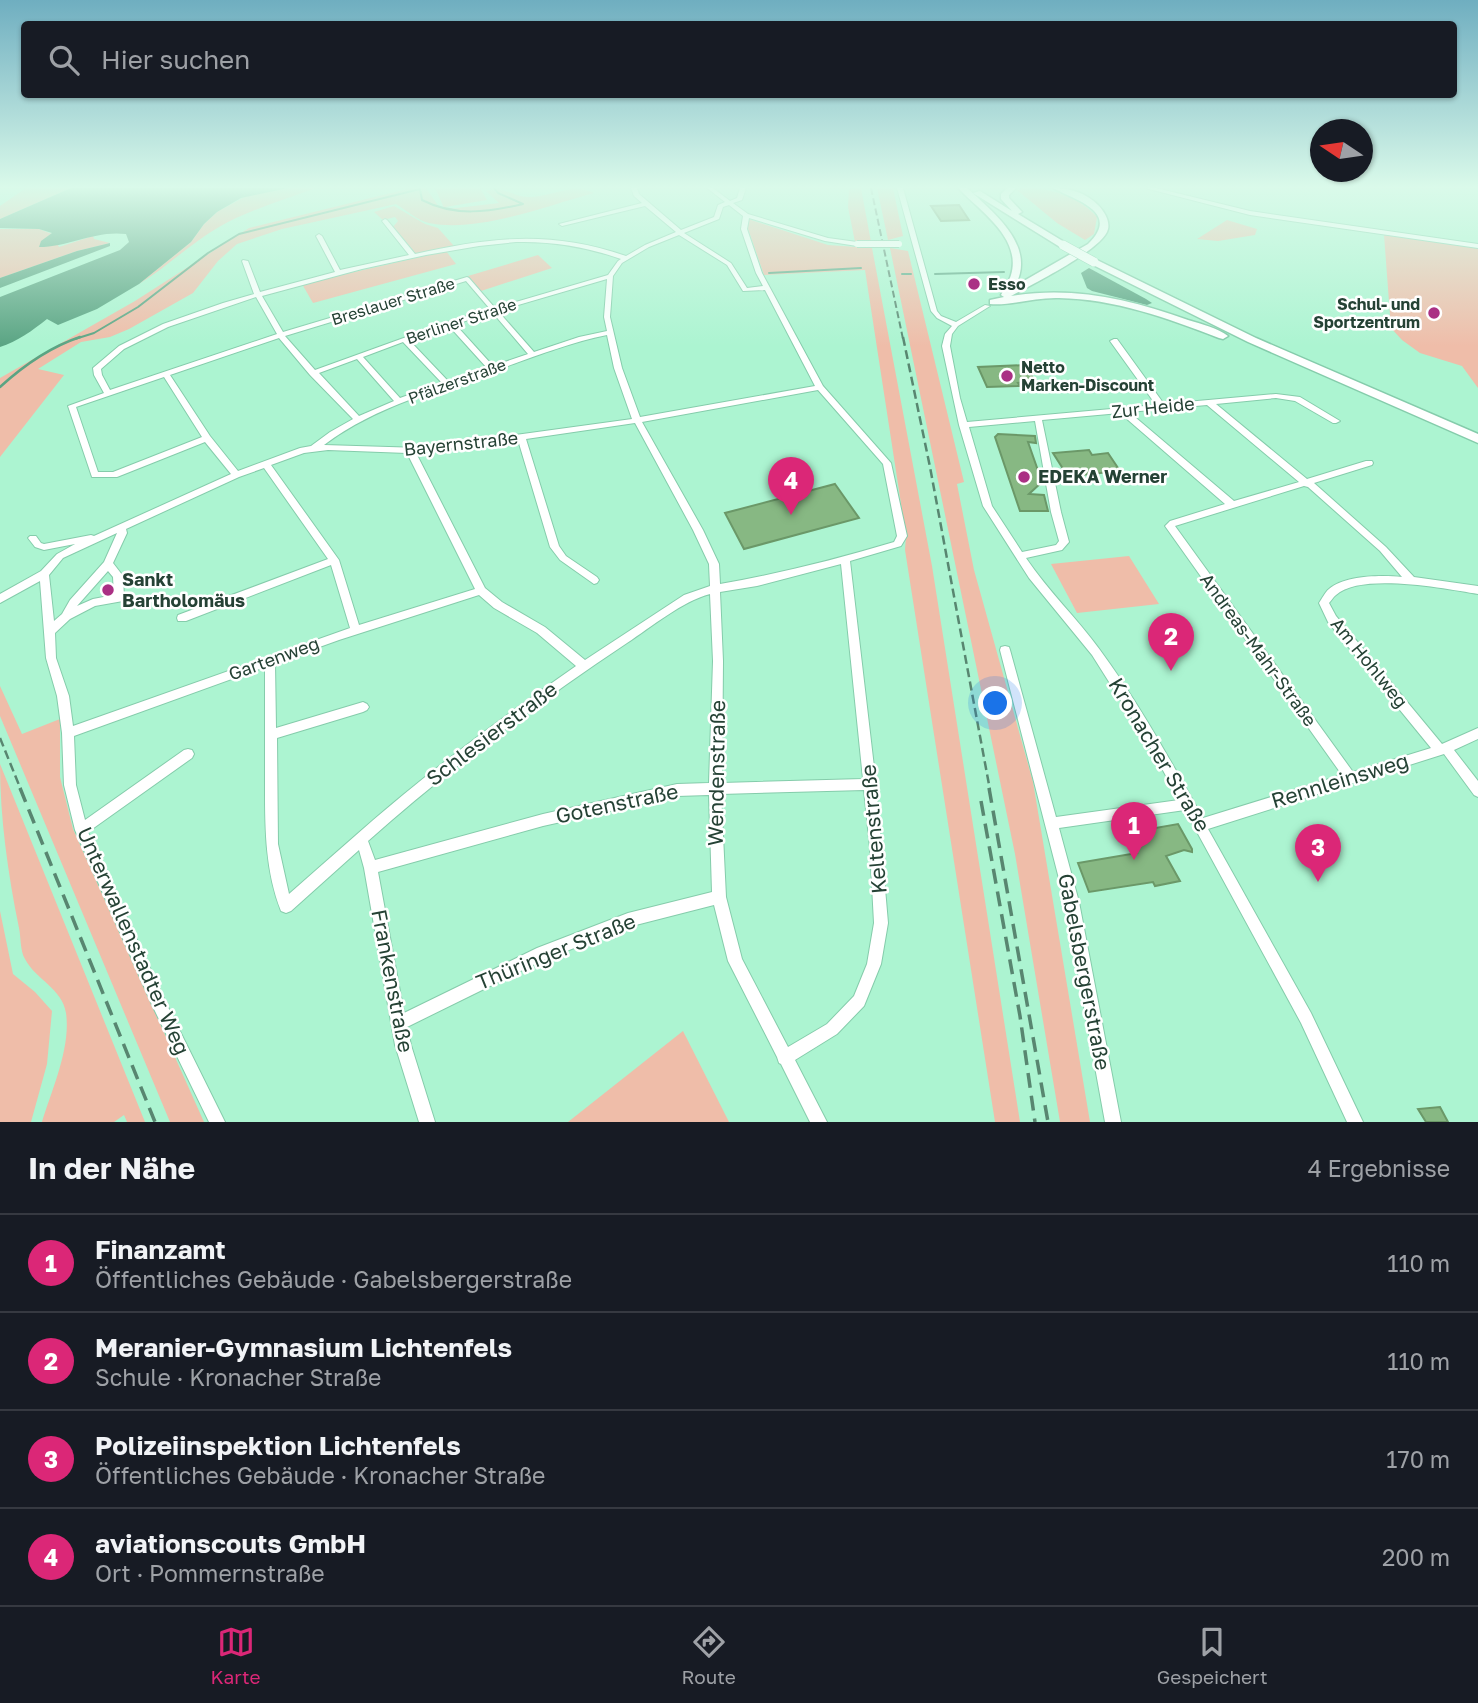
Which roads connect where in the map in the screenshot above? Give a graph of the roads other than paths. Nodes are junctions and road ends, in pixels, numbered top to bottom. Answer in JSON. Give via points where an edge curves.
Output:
{"nodes":[{"id":1,"x":321,"y":240,"type":"edge"},
{"id":2,"x":401,"y":240,"type":"edge"},
{"id":3,"x":512,"y":240,"type":"edge"},
{"id":4,"x":547,"y":240,"type":"edge"},
{"id":5,"x":664,"y":240,"type":"edge"},
{"id":6,"x":692,"y":240,"type":"edge"},
{"id":7,"x":748,"y":240,"type":"edge"},
{"id":8,"x":830,"y":240,"type":"edge"},
{"id":9,"x":915,"y":240,"type":"edge"},
{"id":10,"x":1010,"y":240,"type":"edge"},
{"id":11,"x":1060,"y":240,"type":"edge"},
{"id":12,"x":1060,"y":240,"type":"edge"},
{"id":13,"x":1097,"y":240,"type":"edge"},
{"id":14,"x":1439,"y":240,"type":"edge"},
{"id":15,"x":916,"y":244,"type":"junction"},
{"id":16,"x":1066,"y":244,"type":"junction"},
{"id":17,"x":1478,"y":246,"type":"edge"},
{"id":18,"x":414,"y":257,"type":"junction"},
{"id":19,"x":625,"y":258,"type":"junction"},
{"id":20,"x":245,"y":261,"type":"dead end"},
{"id":21,"x":1097,"y":261,"type":"junction"},
{"id":22,"x":339,"y":274,"type":"junction"},
{"id":23,"x":610,"y":276,"type":"junction"},
{"id":24,"x":766,"y":288,"type":"junction"},
{"id":25,"x":257,"y":293,"type":"junction"},
{"id":26,"x":995,"y":301,"type":"junction"},
{"id":27,"x":493,"y":309,"type":"junction"},
{"id":28,"x":450,"y":323,"type":"junction"},
{"id":29,"x":956,"y":325,"type":"junction"},
{"id":30,"x":609,"y":333,"type":"junction"},
{"id":31,"x":281,"y":335,"type":"junction"},
{"id":32,"x":404,"y":339,"type":"junction"},
{"id":33,"x":1114,"y":341,"type":"dead end"},
{"id":34,"x":533,"y":355,"type":"junction"},
{"id":35,"x":358,"y":356,"type":"junction"},
{"id":36,"x":492,"y":369,"type":"junction"},
{"id":37,"x":313,"y":373,"type":"junction"},
{"id":38,"x":166,"y":374,"type":"junction"},
{"id":39,"x":1336,"y":378,"type":"junction"},
{"id":40,"x":447,"y":384,"type":"junction"},
{"id":41,"x":820,"y":387,"type":"junction"},
{"id":42,"x":108,"y":393,"type":"junction"},
{"id":43,"x":399,"y":402,"type":"junction"},
{"id":44,"x":1209,"y":402,"type":"junction"},
{"id":45,"x":1162,"y":407,"type":"junction"},
{"id":46,"x":1123,"y":411,"type":"junction"},
{"id":47,"x":1038,"y":418,"type":"junction"},
{"id":48,"x":358,"y":420,"type":"junction"},
{"id":49,"x":637,"y":421,"type":"junction"},
{"id":50,"x":1336,"y":421,"type":"dead end"},
{"id":51,"x":964,"y":425,"type":"junction"},
{"id":52,"x":347,"y":428,"type":"junction"},
{"id":53,"x":1478,"y":432,"type":"edge"},
{"id":54,"x":207,"y":438,"type":"junction"},
{"id":55,"x":522,"y":438,"type":"junction"},
{"id":56,"x":1478,"y":439,"type":"edge"},
{"id":57,"x":343,"y":447,"type":"junction"},
{"id":58,"x":313,"y":448,"type":"junction"},
{"id":59,"x":411,"y":452,"type":"junction"},
{"id":60,"x":265,"y":463,"type":"junction"},
{"id":61,"x":1369,"y":463,"type":"dead end"},
{"id":62,"x":236,"y":475,"type":"junction"},
{"id":63,"x":1308,"y":483,"type":"junction"},
{"id":64,"x":1231,"y":504,"type":"junction"},
{"id":65,"x":121,"y":528,"type":"junction"},
{"id":66,"x":102,"y":537,"type":"junction"},
{"id":67,"x":33,"y":538,"type":"dead end"},
{"id":68,"x":1019,"y":556,"type":"junction"},
{"id":69,"x":334,"y":560,"type":"junction"},
{"id":70,"x":845,"y":560,"type":"junction"},
{"id":71,"x":108,"y":564,"type":"junction"},
{"id":72,"x":44,"y":574,"type":"junction"},
{"id":73,"x":594,"y":580,"type":"dead end"},
{"id":74,"x":1411,"y":580,"type":"junction"},
{"id":75,"x":716,"y":590,"type":"junction"},
{"id":76,"x":1478,"y":590,"type":"edge"},
{"id":77,"x":481,"y":591,"type":"junction"},
{"id":78,"x":0,"y":599,"type":"edge"},
{"id":79,"x":66,"y":617,"type":"junction"},
{"id":80,"x":182,"y":618,"type":"dead end"},
{"id":81,"x":50,"y":631,"type":"junction"},
{"id":82,"x":356,"y":631,"type":"junction"},
{"id":83,"x":1005,"y":650,"type":"dead end"},
{"id":84,"x":270,"y":661,"type":"junction"},
{"id":85,"x":584,"y":666,"type":"junction"},
{"id":86,"x":363,"y":707,"type":"dead end"},
{"id":87,"x":68,"y":733,"type":"junction"},
{"id":88,"x":1478,"y":733,"type":"edge"},
{"id":89,"x":271,"y":736,"type":"junction"},
{"id":90,"x":1443,"y":749,"type":"junction"},
{"id":91,"x":188,"y":754,"type":"dead end"},
{"id":92,"x":1350,"y":777,"type":"junction"},
{"id":93,"x":870,"y":784,"type":"junction"},
{"id":94,"x":715,"y":787,"type":"junction"},
{"id":95,"x":1478,"y":792,"type":"edge"},
{"id":96,"x":1189,"y":804,"type":"junction"},
{"id":97,"x":1053,"y":823,"type":"junction"},
{"id":98,"x":1201,"y":825,"type":"junction"},
{"id":99,"x":81,"y":830,"type":"junction"},
{"id":100,"x":360,"y":841,"type":"junction"},
{"id":101,"x":370,"y":868,"type":"junction"},
{"id":102,"x":719,"y":897,"type":"junction"},
{"id":103,"x":399,"y":1023,"type":"junction"},
{"id":104,"x":784,"y":1058,"type":"junction"},
{"id":105,"x":217,"y":1122,"type":"edge"},
{"id":106,"x":427,"y":1122,"type":"edge"},
{"id":107,"x":819,"y":1122,"type":"edge"},
{"id":108,"x":1113,"y":1122,"type":"edge"},
{"id":109,"x":1355,"y":1122,"type":"edge"}],
"edges":[{"from":1,"to":22,"type":"street"},
{"from":2,"to":18,"type":"street"},
{"from":3,"to":18,"type":"street"},
{"from":4,"to":19,"type":"street"},
{"from":5,"to":19,"type":"street"},
{"from":6,"to":24,"type":"street","via":[[729,264],[745,290]]},
{"from":7,"to":24,"type":"street"},
{"from":8,"to":15,"type":"street","bridge":true},
{"from":9,"to":15,"type":"street"},
{"from":10,"to":26,"type":"highway","via":[[1019,271]]},
{"from":11,"to":16,"type":"highway"},
{"from":12,"to":16,"type":"highway"},
{"from":13,"to":26,"type":"highway"},
{"from":14,"to":17,"type":"street"},
{"from":15,"to":29,"type":"street","via":[[934,313]]},
{"from":16,"to":21,"type":"highway","bridge":true},
{"from":18,"to":22,"type":"street"},
{"from":19,"to":23,"type":"street"},
{"from":20,"to":25,"type":"street"},
{"from":21,"to":39,"type":"highway","via":[[1232,331]]},
{"from":21,"to":53,"type":"highway"},
{"from":22,"to":25,"type":"street"},
{"from":23,"to":27,"type":"street","name":"Berliner Straße"},
{"from":23,"to":30,"type":"street","name":"Wendenstraße","via":[[606,301]]},
{"from":24,"to":41,"type":"street"},
{"from":25,"to":31,"type":"street"},
{"from":25,"to":42,"type":"street","via":[[111,352],[97,368]]},
{"from":26,"to":29,"type":"street"},
{"from":26,"to":39,"type":"highway","via":[[1062,293],[1104,298],[1176,319]]},
{"from":27,"to":28,"type":"street","name":"Berliner Straße"},
{"from":27,"to":31,"type":"street","name":"Breslauer Straße","via":[[467,279]]},
{"from":27,"to":34,"type":"street"},
{"from":28,"to":32,"type":"street","name":"Berliner Straße"},
{"from":28,"to":36,"type":"street"},
{"from":29,"to":51,"type":"street","name":"Kronacher Straße","via":[[946,346]]},
{"from":30,"to":34,"type":"street","name":"Pfälzerstraße"},
{"from":30,"to":49,"type":"street","name":"Wendenstraße"},
{"from":31,"to":37,"type":"street"},
{"from":31,"to":38,"type":"street"},
{"from":32,"to":35,"type":"street","name":"Berliner Straße"},
{"from":32,"to":40,"type":"street"},
{"from":33,"to":45,"type":"street"},
{"from":34,"to":36,"type":"street","name":"Pfälzerstraße"},
{"from":35,"to":37,"type":"street","name":"Berliner Straße"},
{"from":35,"to":43,"type":"street"},
{"from":36,"to":40,"type":"street","name":"Pfälzerstraße"},
{"from":37,"to":48,"type":"street"},
{"from":38,"to":42,"type":"street"},
{"from":38,"to":54,"type":"street"},
{"from":39,"to":56,"type":"highway"},
{"from":40,"to":43,"type":"street","name":"Pfälzerstraße"},
{"from":41,"to":49,"type":"street","name":"Bayernstraße"},
{"from":41,"to":70,"type":"street","name":"Schlesierstraße","via":[[887,463],[902,536],[898,544]]},
{"from":42,"to":54,"type":"street","via":[[72,406],[99,477]]},
{"from":43,"to":48,"type":"street","name":"Pfälzerstraße"},
{"from":44,"to":45,"type":"street","name":"Zur Heide"},
{"from":44,"to":50,"type":"street","name":"Zur Heide","via":[[1287,396]]},
{"from":44,"to":63,"type":"street"},
{"from":45,"to":46,"type":"street","name":"Zur Heide"},
{"from":46,"to":47,"type":"street","name":"Zur Heide"},
{"from":46,"to":64,"type":"street"},
{"from":47,"to":51,"type":"street","name":"Zur Heide"},
{"from":47,"to":68,"type":"street","via":[[1064,541],[1059,548]]},
{"from":48,"to":52,"type":"street","name":"Pfälzerstraße"},
{"from":49,"to":55,"type":"street","name":"Bayernstraße"},
{"from":49,"to":75,"type":"street","name":"Wendenstraße","via":[[710,555]]},
{"from":51,"to":68,"type":"street","name":"Kronacher Straße","via":[[985,499]]},
{"from":52,"to":57,"type":"street"},
{"from":52,"to":58,"type":"street","name":"Pfälzerstraße"},
{"from":54,"to":62,"type":"street"},
{"from":55,"to":59,"type":"street","name":"Bayernstraße"},
{"from":55,"to":73,"type":"street","via":[[555,547]]},
{"from":57,"to":58,"type":"street","name":"Bayernstraße"},
{"from":57,"to":59,"type":"street","name":"Bayernstraße"},
{"from":58,"to":60,"type":"street","name":"Bayernstraße"},
{"from":59,"to":77,"type":"street"},
{"from":60,"to":62,"type":"street","name":"Bayernstraße"},
{"from":60,"to":69,"type":"street"},
{"from":61,"to":63,"type":"street"},
{"from":62,"to":65,"type":"street","name":"Bayernstraße"},
{"from":63,"to":64,"type":"street"},
{"from":63,"to":74,"type":"street"},
{"from":64,"to":92,"type":"street","name":"Andreas-Mahr-Straße","via":[[1172,523],[1171,529]]},
{"from":65,"to":66,"type":"street","name":"Bayernstraße"},
{"from":65,"to":71,"type":"street"},
{"from":66,"to":67,"type":"street","via":[[44,547]]},
{"from":66,"to":72,"type":"street","name":"Bayernstraße","via":[[60,556]]},
{"from":68,"to":96,"type":"street","name":"Kronacher Straße","via":[[1119,685]]},
{"from":69,"to":80,"type":"street"},
{"from":69,"to":82,"type":"street"},
{"from":70,"to":75,"type":"street","name":"Schlesierstraße"},
{"from":70,"to":93,"type":"street","name":"Keltenstraße"},
{"from":71,"to":79,"type":"street"},
{"from":71,"to":79,"type":"street","via":[[118,576],[119,598],[93,603]]},
{"from":72,"to":78,"type":"street","name":"Bayernstraße"},
{"from":72,"to":81,"type":"street","name":"Unterwallenstadter Weg"},
{"from":74,"to":76,"type":"street","name":"Am Hohlweg"},
{"from":74,"to":90,"type":"street","name":"Am Hohlweg","via":[[1352,583],[1335,589],[1324,603],[1332,619]]},
{"from":75,"to":85,"type":"street","name":"Schlesierstraße","via":[[688,598]]},
{"from":75,"to":94,"type":"street","name":"Wendenstraße"},
{"from":77,"to":82,"type":"street","name":"Gartenweg"},
{"from":77,"to":85,"type":"street","via":[[541,630]]},
{"from":79,"to":81,"type":"street"},
{"from":81,"to":87,"type":"street","name":"Unterwallenstadter Weg","via":[[51,658]]},
{"from":82,"to":84,"type":"street","name":"Gartenweg"},
{"from":83,"to":97,"type":"street","name":"Gabelsbergerstraße"},
{"from":84,"to":87,"type":"street","name":"Gartenweg"},
{"from":84,"to":89,"type":"street"},
{"from":85,"to":100,"type":"street","name":"Schlesierstraße","via":[[472,747]]},
{"from":86,"to":89,"type":"street"},
{"from":87,"to":99,"type":"street","name":"Unterwallenstadter Weg","via":[[70,785]]},
{"from":88,"to":90,"type":"street","name":"Rennleinsweg"},
{"from":89,"to":100,"type":"street","name":"Schlesierstraße","via":[[272,844],[286,906]]},
{"from":90,"to":92,"type":"street","name":"Rennleinsweg"},
{"from":90,"to":95,"type":"street"},
{"from":91,"to":99,"type":"street"},
{"from":92,"to":98,"type":"street","name":"Rennleinsweg"},
{"from":93,"to":94,"type":"street","name":"Gotenstraße"},
{"from":93,"to":104,"type":"street","name":"Keltenstraße","via":[[881,899],[874,964],[848,1014]]},
{"from":94,"to":101,"type":"street","name":"Gotenstraße","via":[[626,800]]},
{"from":94,"to":102,"type":"street","name":"Wendenstraße"},
{"from":96,"to":97,"type":"street"},
{"from":96,"to":98,"type":"street","name":"Kronacher Straße"},
{"from":97,"to":108,"type":"street","name":"Gabelsbergerstraße"},
{"from":98,"to":109,"type":"street","name":"Kronacher Straße","via":[[1306,1018]]},
{"from":99,"to":105,"type":"street","name":"Unterwallenstadter Weg"},
{"from":100,"to":101,"type":"street","name":"Frankenstraße"},
{"from":101,"to":103,"type":"street","name":"Frankenstraße"},
{"from":102,"to":103,"type":"street","name":"Thüringer Straße","via":[[628,920],[537,955]]},
{"from":102,"to":104,"type":"street","name":"Wendenstraße","via":[[736,961]]},
{"from":103,"to":106,"type":"street","name":"Frankenstraße"},
{"from":104,"to":107,"type":"street","name":"Wendenstraße"}]}
